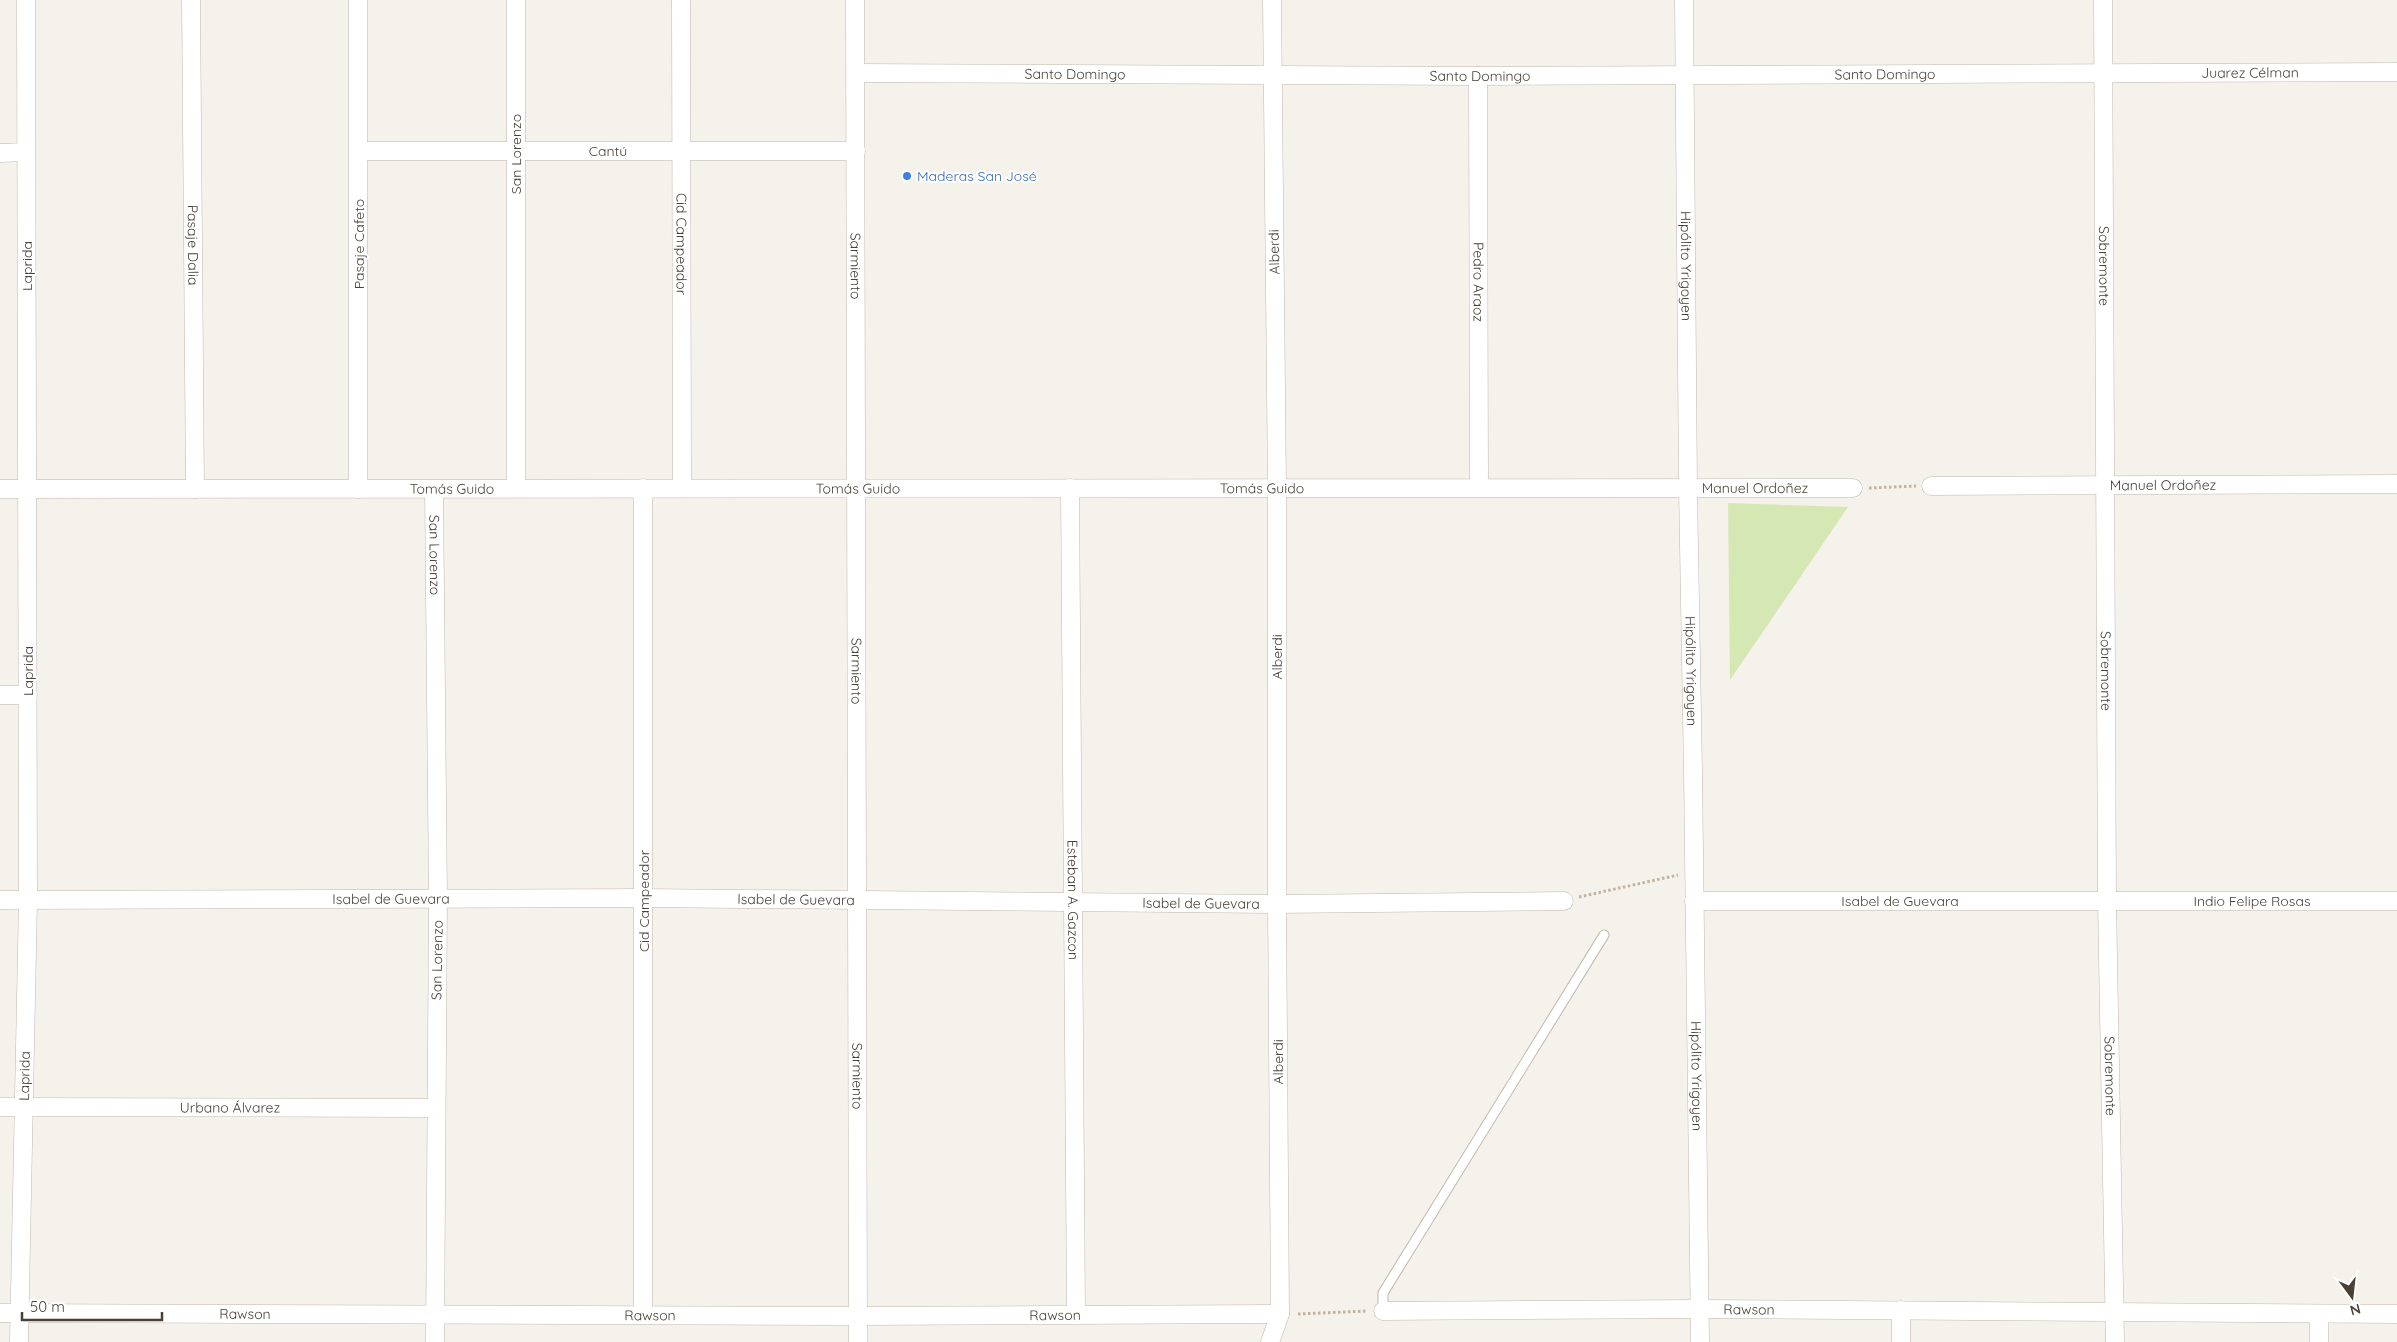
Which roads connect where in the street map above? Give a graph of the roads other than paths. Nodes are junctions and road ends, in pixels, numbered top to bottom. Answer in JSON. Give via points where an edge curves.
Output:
{"nodes":[{"id":1,"x":26,"y":0,"type":"edge"},
{"id":2,"x":191,"y":0,"type":"edge"},
{"id":3,"x":358,"y":0,"type":"edge"},
{"id":4,"x":516,"y":0,"type":"edge"},
{"id":5,"x":681,"y":0,"type":"edge"},
{"id":6,"x":855,"y":0,"type":"edge"},
{"id":7,"x":1272,"y":0,"type":"edge"},
{"id":8,"x":1684,"y":0,"type":"edge"},
{"id":9,"x":2103,"y":0,"type":"edge"},
{"id":10,"x":2397,"y":72,"type":"edge"},
{"id":11,"x":856,"y":73,"type":"junction"},
{"id":12,"x":2104,"y":74,"type":"junction"},
{"id":13,"x":1272,"y":76,"type":"junction"},
{"id":14,"x":1478,"y":76,"type":"junction"},
{"id":15,"x":1685,"y":76,"type":"junction"},
{"id":16,"x":516,"y":151,"type":"junction"},
{"id":17,"x":682,"y":151,"type":"junction"},
{"id":18,"x":856,"y":151,"type":"junction"},
{"id":19,"x":26,"y":152,"type":"junction"},
{"id":20,"x":359,"y":152,"type":"junction"},
{"id":21,"x":0,"y":153,"type":"edge"},
{"id":22,"x":2397,"y":484,"type":"edge"},
{"id":23,"x":1931,"y":486,"type":"road end"},
{"id":24,"x":2105,"y":486,"type":"junction"},
{"id":25,"x":1479,"y":487,"type":"junction"},
{"id":26,"x":516,"y":488,"type":"junction"},
{"id":27,"x":643,"y":488,"type":"junction"},
{"id":28,"x":682,"y":488,"type":"junction"},
{"id":29,"x":855,"y":488,"type":"junction"},
{"id":30,"x":1070,"y":488,"type":"junction"},
{"id":31,"x":1277,"y":488,"type":"junction"},
{"id":32,"x":1853,"y":488,"type":"road end"},
{"id":33,"x":0,"y":489,"type":"edge"},
{"id":34,"x":28,"y":489,"type":"junction"},
{"id":35,"x":195,"y":489,"type":"junction"},
{"id":36,"x":358,"y":489,"type":"junction"},
{"id":37,"x":434,"y":489,"type":"junction"},
{"id":38,"x":1688,"y":489,"type":"junction"},
{"id":39,"x":0,"y":695,"type":"edge"},
{"id":40,"x":28,"y":695,"type":"junction"},
{"id":41,"x":644,"y":898,"type":"junction"},
{"id":42,"x":858,"y":899,"type":"junction"},
{"id":43,"x":0,"y":900,"type":"edge"},
{"id":44,"x":28,"y":900,"type":"junction"},
{"id":45,"x":438,"y":900,"type":"junction"},
{"id":46,"x":1564,"y":901,"type":"road end"},
{"id":47,"x":2397,"y":901,"type":"edge"},
{"id":48,"x":1072,"y":902,"type":"junction"},
{"id":49,"x":1694,"y":902,"type":"junction"},
{"id":50,"x":2107,"y":902,"type":"junction"},
{"id":51,"x":1277,"y":904,"type":"junction"},
{"id":52,"x":1604,"y":935,"type":"dead end"},
{"id":53,"x":0,"y":1107,"type":"edge"},
{"id":54,"x":25,"y":1107,"type":"junction"},
{"id":55,"x":436,"y":1108,"type":"junction"},
{"id":56,"x":1700,"y":1309,"type":"junction"},
{"id":57,"x":1901,"y":1310,"type":"junction"},
{"id":58,"x":1383,"y":1311,"type":"joint"},
{"id":59,"x":2115,"y":1312,"type":"junction"},
{"id":60,"x":0,"y":1313,"type":"edge"},
{"id":61,"x":19,"y":1313,"type":"junction"},
{"id":62,"x":435,"y":1314,"type":"junction"},
{"id":63,"x":643,"y":1314,"type":"junction"},
{"id":64,"x":1076,"y":1314,"type":"junction"},
{"id":65,"x":1280,"y":1314,"type":"junction"},
{"id":66,"x":2318,"y":1314,"type":"junction"},
{"id":67,"x":2397,"y":1314,"type":"edge"},
{"id":68,"x":858,"y":1316,"type":"junction"},
{"id":69,"x":19,"y":1342,"type":"edge"},
{"id":70,"x":435,"y":1342,"type":"edge"},
{"id":71,"x":858,"y":1342,"type":"edge"},
{"id":72,"x":1270,"y":1342,"type":"edge"},
{"id":73,"x":1700,"y":1342,"type":"edge"},
{"id":74,"x":1902,"y":1342,"type":"edge"},
{"id":75,"x":2115,"y":1342,"type":"edge"},
{"id":76,"x":2318,"y":1342,"type":"edge"}],
"edges":[{"from":1,"to":19,"type":"street","name":"Laprida"},
{"from":2,"to":35,"type":"street","name":"Pasaje Dalia"},
{"from":3,"to":20,"type":"street","name":"Pasaje Cafeto"},
{"from":4,"to":16,"type":"street","name":"San Lorenzo"},
{"from":5,"to":17,"type":"street","name":"Cid Campeador"},
{"from":6,"to":11,"type":"street","name":"Sarmiento"},
{"from":7,"to":13,"type":"street","name":"Alberdi"},
{"from":8,"to":15,"type":"street","name":"Hipólito Yrigoyen"},
{"from":9,"to":12,"type":"street","name":"Sobremonte"},
{"from":10,"to":12,"type":"street","name":"Juarez Célman"},
{"from":11,"to":13,"type":"street","name":"Santo Domingo"},
{"from":11,"to":18,"type":"street","name":"Sarmiento"},
{"from":12,"to":15,"type":"street","name":"Santo Domingo"},
{"from":12,"to":24,"type":"street","name":"Sobremonte"},
{"from":13,"to":14,"type":"street","name":"Santo Domingo"},
{"from":13,"to":31,"type":"street","name":"Alberdi"},
{"from":14,"to":15,"type":"street","name":"Santo Domingo"},
{"from":14,"to":25,"type":"street","name":"Pedro Araoz"},
{"from":15,"to":38,"type":"street","name":"Hipólito Yrigoyen"},
{"from":16,"to":17,"type":"street","name":"Cantú"},
{"from":16,"to":20,"type":"street","name":"Cantú"},
{"from":16,"to":26,"type":"street","name":"San Lorenzo"},
{"from":17,"to":18,"type":"street","name":"Cantú"},
{"from":17,"to":28,"type":"street","name":"Cid Campeador"},
{"from":18,"to":29,"type":"street","name":"Sarmiento"},
{"from":19,"to":21,"type":"street"},
{"from":19,"to":34,"type":"street","name":"Laprida"},
{"from":20,"to":36,"type":"street","name":"Pasaje Cafeto"},
{"from":22,"to":24,"type":"street","name":"Manuel Ordoñez"},
{"from":23,"to":24,"type":"street","name":"Manuel Ordoñez"},
{"from":24,"to":50,"type":"street","name":"Sobremonte"},
{"from":25,"to":31,"type":"street","name":"Tomás Guido"},
{"from":25,"to":38,"type":"street","name":"Tomás Guido"},
{"from":26,"to":27,"type":"street","name":"Tomás Guido"},
{"from":26,"to":37,"type":"street","name":"Tomás Guido"},
{"from":27,"to":28,"type":"street","name":"Tomás Guido"},
{"from":27,"to":41,"type":"street","name":"Cid Campeador"},
{"from":28,"to":29,"type":"street","name":"Tomás Guido"},
{"from":29,"to":30,"type":"street","name":"Tomás Guido"},
{"from":29,"to":42,"type":"street","name":"Sarmiento"},
{"from":30,"to":31,"type":"street","name":"Tomás Guido"},
{"from":30,"to":48,"type":"street","name":"Esteban A. Gazcon"},
{"from":31,"to":51,"type":"street","name":"Alberdi"},
{"from":32,"to":38,"type":"street","name":"Manuel Ordoñez"},
{"from":33,"to":34,"type":"street","name":"Tomás Guido"},
{"from":34,"to":35,"type":"street","name":"Tomás Guido"},
{"from":34,"to":40,"type":"street","name":"Laprida"},
{"from":35,"to":36,"type":"street","name":"Tomás Guido"},
{"from":36,"to":37,"type":"street","name":"Tomás Guido"},
{"from":37,"to":45,"type":"street","name":"San Lorenzo"},
{"from":38,"to":49,"type":"street","name":"Hipólito Yrigoyen"},
{"from":39,"to":40,"type":"street"},
{"from":40,"to":44,"type":"street","name":"Laprida"},
{"from":41,"to":42,"type":"street","name":"Isabel de Guevara"},
{"from":41,"to":45,"type":"street","name":"Isabel de Guevara"},
{"from":41,"to":63,"type":"street","name":"Cid Campeador"},
{"from":42,"to":48,"type":"street","name":"Isabel de Guevara"},
{"from":42,"to":68,"type":"street","name":"Sarmiento"},
{"from":43,"to":44,"type":"street","name":"Isabel de Guevara"},
{"from":44,"to":45,"type":"street","name":"Isabel de Guevara"},
{"from":44,"to":54,"type":"street","name":"Laprida"},
{"from":45,"to":55,"type":"street","name":"San Lorenzo"},
{"from":46,"to":51,"type":"street","name":"Isabel de Guevara"},
{"from":47,"to":50,"type":"street","name":"Indio Felipe Rosas"},
{"from":48,"to":51,"type":"street","name":"Isabel de Guevara"},
{"from":48,"to":64,"type":"street","name":"Esteban A. Gazcon"},
{"from":49,"to":50,"type":"street","name":"Isabel de Guevara"},
{"from":49,"to":56,"type":"street","name":"Hipólito Yrigoyen"},
{"from":50,"to":59,"type":"street","name":"Sobremonte"},
{"from":51,"to":65,"type":"street","name":"Alberdi"},
{"from":52,"to":58,"type":"lane","via":[[1383,1293]]},
{"from":53,"to":54,"type":"street","name":"Urbano Álvarez"},
{"from":54,"to":55,"type":"street","name":"Urbano Álvarez"},
{"from":54,"to":61,"type":"street","name":"Laprida"},
{"from":55,"to":62,"type":"street","name":"San Lorenzo"},
{"from":56,"to":57,"type":"street","name":"Rawson"},
{"from":56,"to":58,"type":"street","name":"Rawson"},
{"from":56,"to":73,"type":"street","name":"Hipólito Yrigoyen"},
{"from":57,"to":59,"type":"street","name":"Rawson"},
{"from":57,"to":74,"type":"street"},
{"from":59,"to":66,"type":"street","name":"Rawson"},
{"from":59,"to":75,"type":"street","name":"Sobremonte"},
{"from":60,"to":61,"type":"street","name":"Rawson"},
{"from":61,"to":62,"type":"street","name":"Rawson"},
{"from":61,"to":69,"type":"street","name":"Laprida"},
{"from":62,"to":63,"type":"street","name":"Rawson"},
{"from":62,"to":70,"type":"street","name":"San Lorenzo"},
{"from":63,"to":68,"type":"street","name":"Rawson"},
{"from":64,"to":65,"type":"street","name":"Rawson"},
{"from":64,"to":68,"type":"street","name":"Rawson"},
{"from":65,"to":72,"type":"street"},
{"from":66,"to":67,"type":"street","name":"Rawson"},
{"from":66,"to":76,"type":"street"},
{"from":68,"to":71,"type":"street","name":"Sarmiento"}]}
